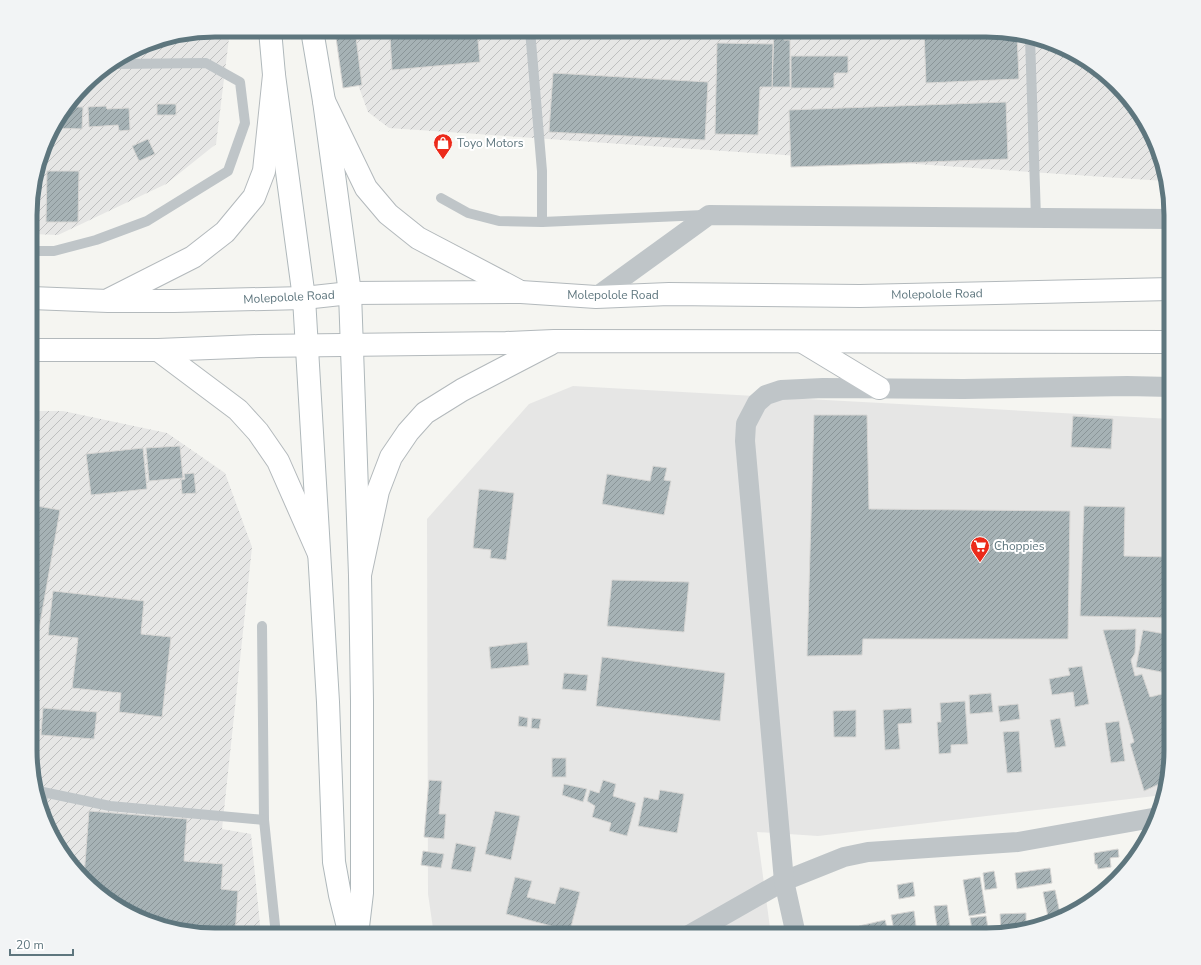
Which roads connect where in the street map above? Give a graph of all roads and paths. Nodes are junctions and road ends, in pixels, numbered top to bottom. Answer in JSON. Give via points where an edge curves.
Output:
{"nodes":[{"id":1,"x":271,"y":37,"type":"edge"},
{"id":2,"x":313,"y":37,"type":"edge"},
{"id":3,"x":531,"y":37,"type":"edge"},
{"id":4,"x":1030,"y":42,"type":"edge"},
{"id":5,"x":121,"y":64,"type":"edge"},
{"id":6,"x":274,"y":76,"type":"junction"},
{"id":7,"x":324,"y":101,"type":"junction"},
{"id":8,"x":441,"y":198,"type":"dead end"},
{"id":9,"x":709,"y":215,"type":"junction"},
{"id":10,"x":1036,"y":218,"type":"junction"},
{"id":11,"x":1164,"y":219,"type":"edge"},
{"id":12,"x":542,"y":222,"type":"junction"},
{"id":13,"x":37,"y":251,"type":"edge"},
{"id":14,"x":1164,"y":289,"type":"edge"},
{"id":15,"x":521,"y":292,"type":"junction"},
{"id":16,"x":350,"y":293,"type":"junction"},
{"id":17,"x":596,"y":297,"type":"junction"},
{"id":18,"x":37,"y":298,"type":"edge"},
{"id":19,"x":304,"y":298,"type":"junction"},
{"id":20,"x":108,"y":301,"type":"junction"},
{"id":21,"x":554,"y":341,"type":"junction"},
{"id":22,"x":803,"y":342,"type":"junction"},
{"id":23,"x":1164,"y":342,"type":"edge"},
{"id":24,"x":307,"y":345,"type":"junction"},
{"id":25,"x":352,"y":345,"type":"junction"},
{"id":26,"x":37,"y":350,"type":"edge"},
{"id":27,"x":158,"y":350,"type":"junction"},
{"id":28,"x":1164,"y":387,"type":"edge"},
{"id":29,"x":880,"y":388,"type":"junction"},
{"id":30,"x":319,"y":554,"type":"junction"},
{"id":31,"x":360,"y":575,"type":"junction"},
{"id":32,"x":262,"y":626,"type":"dead end"},
{"id":33,"x":41,"y":792,"type":"edge"},
{"id":34,"x":1150,"y":818,"type":"edge"},
{"id":35,"x":264,"y":820,"type":"junction"},
{"id":36,"x":784,"y":881,"type":"junction"},
{"id":37,"x":275,"y":928,"type":"edge"},
{"id":38,"x":348,"y":928,"type":"edge"},
{"id":39,"x":358,"y":928,"type":"edge"},
{"id":40,"x":701,"y":928,"type":"edge"},
{"id":41,"x":794,"y":928,"type":"edge"}],
"edges":[{"from":1,"to":6,"type":"main road"},
{"from":2,"to":7,"type":"main road"},
{"from":3,"to":12,"type":"lane","via":[[542,171]]},
{"from":4,"to":10,"type":"lane"},
{"from":5,"to":13,"type":"lane","via":[[206,64],[240,82],[245,123],[228,171],[147,221],[96,240],[54,251]]},
{"from":6,"to":19,"type":"main road"},
{"from":6,"to":20,"type":"main road","via":[[264,171],[254,197],[226,232],[193,257]]},
{"from":7,"to":15,"type":"main road","via":[[366,188],[388,214],[418,238]]},
{"from":7,"to":16,"type":"main road"},
{"from":8,"to":12,"type":"lane","via":[[468,214],[499,221]]},
{"from":9,"to":10,"type":"street"},
{"from":9,"to":12,"type":"lane"},
{"from":9,"to":17,"type":"street"},
{"from":10,"to":11,"type":"street"},
{"from":14,"to":17,"type":"main road","name":"Molepolole Road","via":[[860,296],[669,294]]},
{"from":15,"to":16,"type":"main road","name":"Molepolole Road"},
{"from":15,"to":17,"type":"main road","name":"Molepolole Road"},
{"from":16,"to":19,"type":"main road","name":"Molepolole Road"},
{"from":16,"to":25,"type":"main road"},
{"from":18,"to":20,"type":"main road","name":"Molepolole Road"},
{"from":19,"to":20,"type":"main road","name":"Molepolole Road"},
{"from":19,"to":24,"type":"main road"},
{"from":21,"to":22,"type":"main road"},
{"from":21,"to":25,"type":"main road"},
{"from":21,"to":31,"type":"main road","via":[[462,390],[425,413],[408,432],[391,457],[378,491]]},
{"from":22,"to":23,"type":"main road"},
{"from":22,"to":29,"type":"main road"},
{"from":24,"to":25,"type":"main road"},
{"from":24,"to":27,"type":"main road"},
{"from":24,"to":30,"type":"main road"},
{"from":25,"to":31,"type":"main road"},
{"from":26,"to":27,"type":"main road"},
{"from":27,"to":30,"type":"main road","via":[[238,410],[258,432],[278,461]]},
{"from":28,"to":29,"type":"street"},
{"from":29,"to":36,"type":"street","via":[[781,390],[766,395],[757,403],[746,424],[745,441]]},
{"from":30,"to":38,"type":"main road","via":[[334,862]]},
{"from":31,"to":39,"type":"main road","via":[[362,885]]},
{"from":32,"to":35,"type":"lane"},
{"from":33,"to":35,"type":"lane","via":[[110,806]]},
{"from":34,"to":36,"type":"street","via":[[1018,842],[861,853],[844,857]]},
{"from":35,"to":37,"type":"lane"},
{"from":36,"to":40,"type":"street"},
{"from":36,"to":41,"type":"street"}]}
